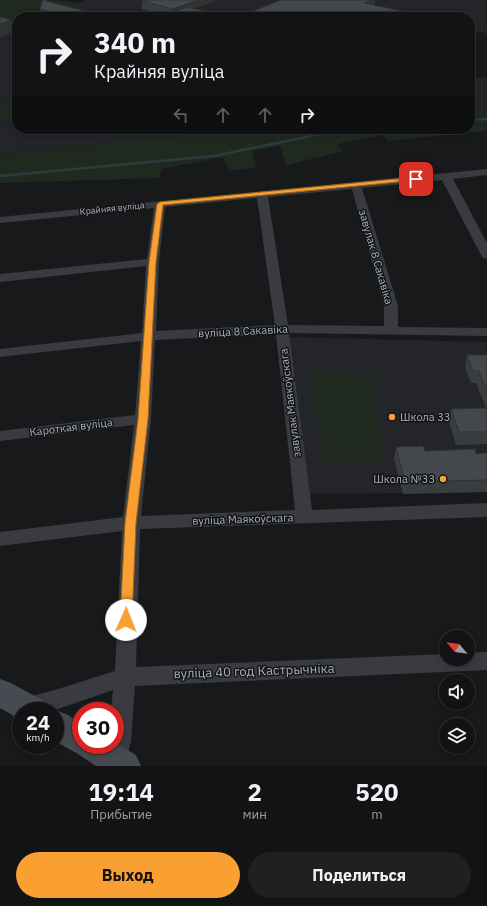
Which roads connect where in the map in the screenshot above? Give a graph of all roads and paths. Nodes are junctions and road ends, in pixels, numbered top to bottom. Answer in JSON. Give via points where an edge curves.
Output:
{"nodes":[{"id":1,"x":487,"y":172,"type":"edge"},
{"id":2,"x":446,"y":176,"type":"junction"},
{"id":3,"x":356,"y":184,"type":"junction"},
{"id":4,"x":262,"y":194,"type":"junction"},
{"id":5,"x":160,"y":204,"type":"junction"},
{"id":6,"x":0,"y":220,"type":"edge"},
{"id":7,"x":487,"y":254,"type":"edge"},
{"id":8,"x":152,"y":262,"type":"junction"},
{"id":9,"x":0,"y":278,"type":"edge"},
{"id":10,"x":282,"y":329,"type":"junction"},
{"id":11,"x":390,"y":331,"type":"junction"},
{"id":12,"x":487,"y":332,"type":"edge"},
{"id":13,"x":148,"y":336,"type":"junction"},
{"id":14,"x":0,"y":353,"type":"edge"},
{"id":15,"x":143,"y":419,"type":"junction"},
{"id":16,"x":0,"y":436,"type":"edge"},
{"id":17,"x":487,"y":510,"type":"edge"},
{"id":18,"x":304,"y":516,"type":"junction"},
{"id":19,"x":131,"y":523,"type":"junction"},
{"id":20,"x":0,"y":539,"type":"edge"},
{"id":21,"x":487,"y":661,"type":"edge"},
{"id":22,"x":125,"y":677,"type":"junction"},
{"id":23,"x":0,"y":692,"type":"edge"},
{"id":24,"x":17,"y":702,"type":"edge"},
{"id":25,"x":49,"y":702,"type":"edge"},
{"id":26,"x":106,"y":754,"type":"edge"},
{"id":27,"x":121,"y":763,"type":"edge"}],
"edges":[{"from":1,"to":2,"type":"street","name":"Крайняя вуліца"},
{"from":2,"to":3,"type":"street","name":"Крайняя вуліца"},
{"from":2,"to":7,"type":"street"},
{"from":3,"to":4,"type":"street","name":"Крайняя вуліца"},
{"from":3,"to":11,"type":"street","name":"завулак 8 Сакавіка","via":[[391,306]]},
{"from":4,"to":5,"type":"street","name":"Крайняя вуліца"},
{"from":4,"to":10,"type":"street","name":"завулак Маякоўскага"},
{"from":5,"to":6,"type":"street","name":"Крайняя вуліца"},
{"from":5,"to":8,"type":"street"},
{"from":8,"to":9,"type":"street"},
{"from":8,"to":13,"type":"street"},
{"from":10,"to":11,"type":"street","name":"вуліца 8 Сакавіка"},
{"from":10,"to":13,"type":"street","name":"вуліца 8 Сакавіка"},
{"from":10,"to":18,"type":"street","name":"завулак Маякоўскага"},
{"from":11,"to":12,"type":"street","name":"вуліца 8 Сакавіка"},
{"from":13,"to":14,"type":"street","name":"вуліца 8 Сакавіка"},
{"from":13,"to":15,"type":"street"},
{"from":15,"to":16,"type":"street","name":"Кароткая вуліца"},
{"from":15,"to":19,"type":"street"},
{"from":17,"to":18,"type":"street","name":"вуліца Маякоўскага"},
{"from":18,"to":19,"type":"street","name":"вуліца Маякоўскага"},
{"from":19,"to":20,"type":"street","name":"вуліца Маякоўскага"},
{"from":19,"to":22,"type":"street"},
{"from":21,"to":22,"type":"street","name":"вуліца 40 год Кастрычніка"},
{"from":22,"to":25,"type":"street","name":"вуліца 40 год Кастрычніка"},
{"from":22,"to":27,"type":"street","via":[[120,741]]},
{"from":23,"to":24,"type":"main road"},
{"from":26,"to":27,"type":"main road"}]}
